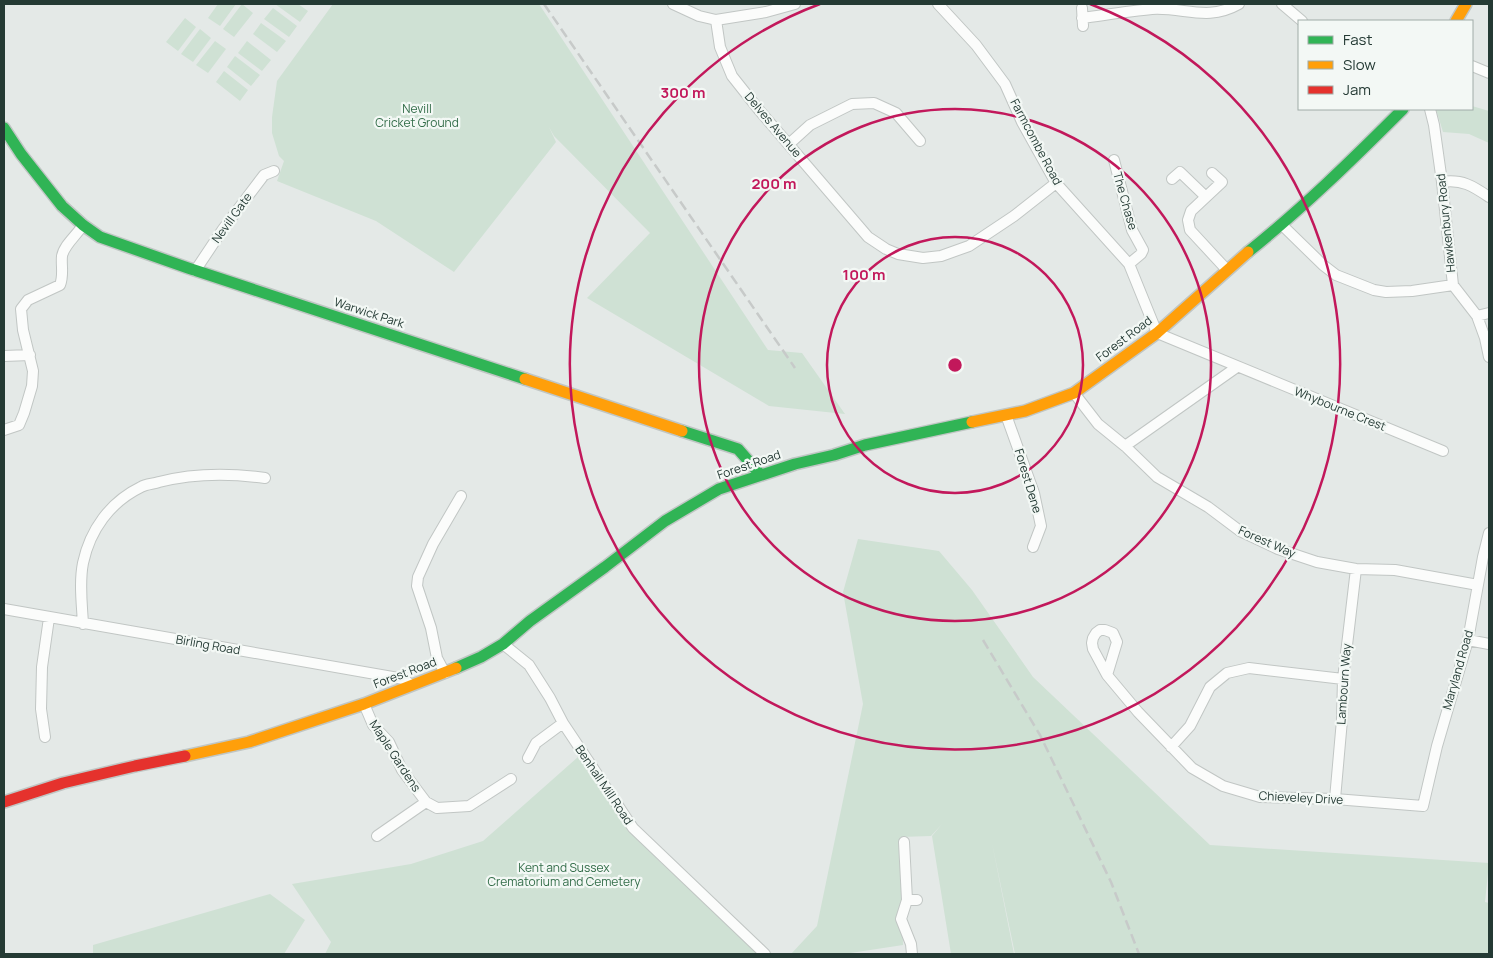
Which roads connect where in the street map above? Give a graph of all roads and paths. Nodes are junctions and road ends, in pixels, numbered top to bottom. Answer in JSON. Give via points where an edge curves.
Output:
{"nodes":[{"id":1,"x":673,"y":4,"type":"edge"},
{"id":2,"x":795,"y":4,"type":"edge"},
{"id":3,"x":938,"y":4,"type":"edge"},
{"id":4,"x":1239,"y":4,"type":"edge"},
{"id":5,"x":1282,"y":4,"type":"edge"},
{"id":6,"x":1466,"y":4,"type":"edge"},
{"id":7,"x":1082,"y":17,"type":"dead end"},
{"id":8,"x":716,"y":20,"type":"junction"},
{"id":9,"x":1301,"y":20,"type":"edge"},
{"id":10,"x":1457,"y":20,"type":"edge"},
{"id":11,"x":1473,"y":66,"type":"edge"},
{"id":12,"x":1489,"y":73,"type":"edge"},
{"id":13,"x":1402,"y":110,"type":"edge"},
{"id":14,"x":1430,"y":110,"type":"edge"},
{"id":15,"x":4,"y":128,"type":"edge"},
{"id":16,"x":920,"y":141,"type":"dead end"},
{"id":17,"x":789,"y":144,"type":"junction"},
{"id":18,"x":1114,"y":160,"type":"dead end"},
{"id":19,"x":274,"y":171,"type":"dead end"},
{"id":20,"x":1212,"y":173,"type":"dead end"},
{"id":21,"x":1172,"y":179,"type":"dead end"},
{"id":22,"x":1442,"y":182,"type":"junction"},
{"id":23,"x":1056,"y":183,"type":"junction"},
{"id":24,"x":1206,"y":197,"type":"junction"},
{"id":25,"x":1489,"y":198,"type":"edge"},
{"id":26,"x":83,"y":226,"type":"junction"},
{"id":27,"x":1282,"y":226,"type":"junction"},
{"id":28,"x":1129,"y":264,"type":"junction"},
{"id":29,"x":1227,"y":270,"type":"junction"},
{"id":30,"x":195,"y":271,"type":"junction"},
{"id":31,"x":1453,"y":285,"type":"junction"},
{"id":32,"x":1489,"y":313,"type":"edge"},
{"id":33,"x":1477,"y":316,"type":"junction"},
{"id":34,"x":1157,"y":333,"type":"junction"},
{"id":35,"x":30,"y":355,"type":"junction"},
{"id":36,"x":4,"y":356,"type":"edge"},
{"id":37,"x":1489,"y":357,"type":"edge"},
{"id":38,"x":1237,"y":367,"type":"junction"},
{"id":39,"x":1074,"y":393,"type":"junction"},
{"id":40,"x":1006,"y":415,"type":"junction"},
{"id":41,"x":4,"y":430,"type":"edge"},
{"id":42,"x":1125,"y":446,"type":"junction"},
{"id":43,"x":1443,"y":451,"type":"dead end"},
{"id":44,"x":760,"y":474,"type":"junction"},
{"id":45,"x":265,"y":478,"type":"dead end"},
{"id":46,"x":461,"y":496,"type":"dead end"},
{"id":47,"x":1489,"y":533,"type":"edge"},
{"id":48,"x":1033,"y":547,"type":"dead end"},
{"id":49,"x":1356,"y":569,"type":"junction"},
{"id":50,"x":1478,"y":584,"type":"junction"},
{"id":51,"x":4,"y":609,"type":"edge"},
{"id":52,"x":49,"y":618,"type":"junction"},
{"id":53,"x":83,"y":624,"type":"junction"},
{"id":54,"x":1468,"y":640,"type":"junction"},
{"id":55,"x":503,"y":644,"type":"junction"},
{"id":56,"x":1489,"y":644,"type":"edge"},
{"id":57,"x":446,"y":673,"type":"junction"},
{"id":58,"x":1107,"y":676,"type":"dead end"},
{"id":59,"x":1343,"y":679,"type":"junction"},
{"id":60,"x":411,"y":685,"type":"junction"},
{"id":61,"x":364,"y":704,"type":"junction"},
{"id":62,"x":563,"y":723,"type":"junction"},
{"id":63,"x":46,"y":737,"type":"dead end"},
{"id":64,"x":1171,"y":747,"type":"junction"},
{"id":65,"x":528,"y":758,"type":"dead end"},
{"id":66,"x":511,"y":779,"type":"dead end"},
{"id":67,"x":1335,"y":799,"type":"junction"},
{"id":68,"x":4,"y":802,"type":"edge"},
{"id":69,"x":426,"y":802,"type":"junction"},
{"id":70,"x":1423,"y":806,"type":"joint"},
{"id":71,"x":377,"y":836,"type":"dead end"},
{"id":72,"x":904,"y":842,"type":"dead end"},
{"id":73,"x":765,"y":954,"type":"edge"},
{"id":74,"x":912,"y":954,"type":"edge"}],
"edges":[{"from":1,"to":8,"type":"street"},
{"from":2,"to":8,"type":"street"},
{"from":3,"to":23,"type":"street","name":"Farmcombe Road","via":[[976,45],[1005,84]]},
{"from":4,"to":7,"type":"street","via":[[1213,14],[1152,9]]},
{"from":5,"to":9,"type":"street"},
{"from":6,"to":10,"type":"street"},
{"from":8,"to":17,"type":"street","name":"Delves Avenue","via":[[720,46],[732,76]]},
{"from":11,"to":12,"type":"street"},
{"from":13,"to":27,"type":"street","name":"Forest Road"},
{"from":14,"to":22,"type":"street","name":"Hawkenbury Road"},
{"from":15,"to":26,"type":"street","name":"Warwick Park","via":[[62,206]]},
{"from":16,"to":17,"type":"street","via":[[896,113],[874,103],[852,104],[810,125]]},
{"from":17,"to":23,"type":"street","name":"Delves Avenue","via":[[868,238],[898,254],[923,258],[969,246]]},
{"from":18,"to":28,"type":"street","name":"The Chase","via":[[1132,230],[1143,250]]},
{"from":19,"to":30,"type":"street","name":"Nevill Gate","via":[[264,175]]},
{"from":20,"to":24,"type":"street","via":[[1222,182]]},
{"from":21,"to":24,"type":"street","via":[[1180,172]]},
{"from":22,"to":25,"type":"street","via":[[1452,180],[1470,184]]},
{"from":22,"to":31,"type":"street","name":"Hawkenbury Road"},
{"from":23,"to":28,"type":"street","name":"Farmcombe Road"},
{"from":24,"to":29,"type":"street","via":[[1191,211],[1188,220],[1190,230]]},
{"from":26,"to":30,"type":"street","name":"Warwick Park","via":[[107,240]]},
{"from":26,"to":35,"type":"street","via":[[62,256],[63,279],[60,285],[28,300],[21,309]]},
{"from":27,"to":29,"type":"street","name":"Forest Road"},
{"from":27,"to":31,"type":"street","via":[[1336,275],[1374,290],[1386,292]]},
{"from":28,"to":34,"type":"street","name":"Farmcombe Road"},
{"from":29,"to":34,"type":"street","name":"Forest Road"},
{"from":30,"to":44,"type":"street","name":"Warwick Park","via":[[738,449]]},
{"from":31,"to":33,"type":"street","name":"Hawkenbury Road"},
{"from":32,"to":33,"type":"street"},
{"from":33,"to":37,"type":"street","name":"Hawkenbury Road"},
{"from":34,"to":38,"type":"street","name":"Whybourne Crest"},
{"from":34,"to":39,"type":"street","name":"Forest Road"},
{"from":35,"to":36,"type":"street"},
{"from":35,"to":41,"type":"street","via":[[32,386],[22,428]]},
{"from":38,"to":42,"type":"street"},
{"from":38,"to":43,"type":"street","name":"Whybourne Crest"},
{"from":39,"to":40,"type":"street","name":"Forest Road","via":[[1043,406]]},
{"from":39,"to":42,"type":"street","name":"Forest Way","via":[[1098,424]]},
{"from":40,"to":44,"type":"street","name":"Forest Road","via":[[865,445]]},
{"from":40,"to":48,"type":"street","name":"Forest Dene","via":[[1034,493],[1041,526]]},
{"from":42,"to":49,"type":"street","name":"Forest Way","via":[[1157,477],[1208,507],[1240,531],[1278,549],[1317,562]]},
{"from":44,"to":55,"type":"street","name":"Forest Road","via":[[719,489],[665,521]]},
{"from":45,"to":53,"type":"street","via":[[221,474],[169,480],[142,486],[116,503],[98,523],[83,564]]},
{"from":46,"to":57,"type":"street","via":[[418,576],[417,586],[437,658]]},
{"from":47,"to":50,"type":"street","name":"Maryland Road"},
{"from":49,"to":50,"type":"street","name":"Forest Way","via":[[1394,570]]},
{"from":49,"to":59,"type":"street","name":"Lambourn Way"},
{"from":50,"to":54,"type":"street","name":"Maryland Road"},
{"from":51,"to":52,"type":"street","name":"Birling Road"},
{"from":52,"to":53,"type":"street","name":"Birling Road"},
{"from":52,"to":63,"type":"street","via":[[42,667],[41,709]]},
{"from":53,"to":60,"type":"street","name":"Birling Road","via":[[404,679]]},
{"from":54,"to":56,"type":"street"},
{"from":54,"to":70,"type":"street","name":"Maryland Road"},
{"from":55,"to":57,"type":"street","name":"Forest Road"},
{"from":55,"to":62,"type":"street","name":"Benhall Mill Road","via":[[529,665]]},
{"from":57,"to":60,"type":"street","name":"Forest Road"},
{"from":58,"to":64,"type":"street","name":"Chieveley Drive"},
{"from":59,"to":64,"type":"street","via":[[1249,668],[1227,673],[1210,687],[1190,726]]},
{"from":59,"to":67,"type":"street","name":"Lambourn Way"},
{"from":60,"to":61,"type":"street","name":"Forest Road"},
{"from":61,"to":68,"type":"street","name":"Forest Road","via":[[222,749],[63,783]]},
{"from":61,"to":69,"type":"street","name":"Maple Gardens","via":[[373,725],[389,742],[402,770]]},
{"from":62,"to":65,"type":"street","via":[[536,744]]},
{"from":62,"to":73,"type":"street","name":"Benhall Mill Road","via":[[633,828]]},
{"from":64,"to":67,"type":"street","name":"Chieveley Drive","via":[[1192,768],[1223,786],[1260,797]]},
{"from":66,"to":69,"type":"street","name":"Maple Gardens","via":[[469,806],[437,808]]},
{"from":67,"to":70,"type":"street","name":"Chieveley Drive"},
{"from":69,"to":71,"type":"street"},
{"from":72,"to":74,"type":"street","via":[[912,900],[901,919],[912,944]]}]}
